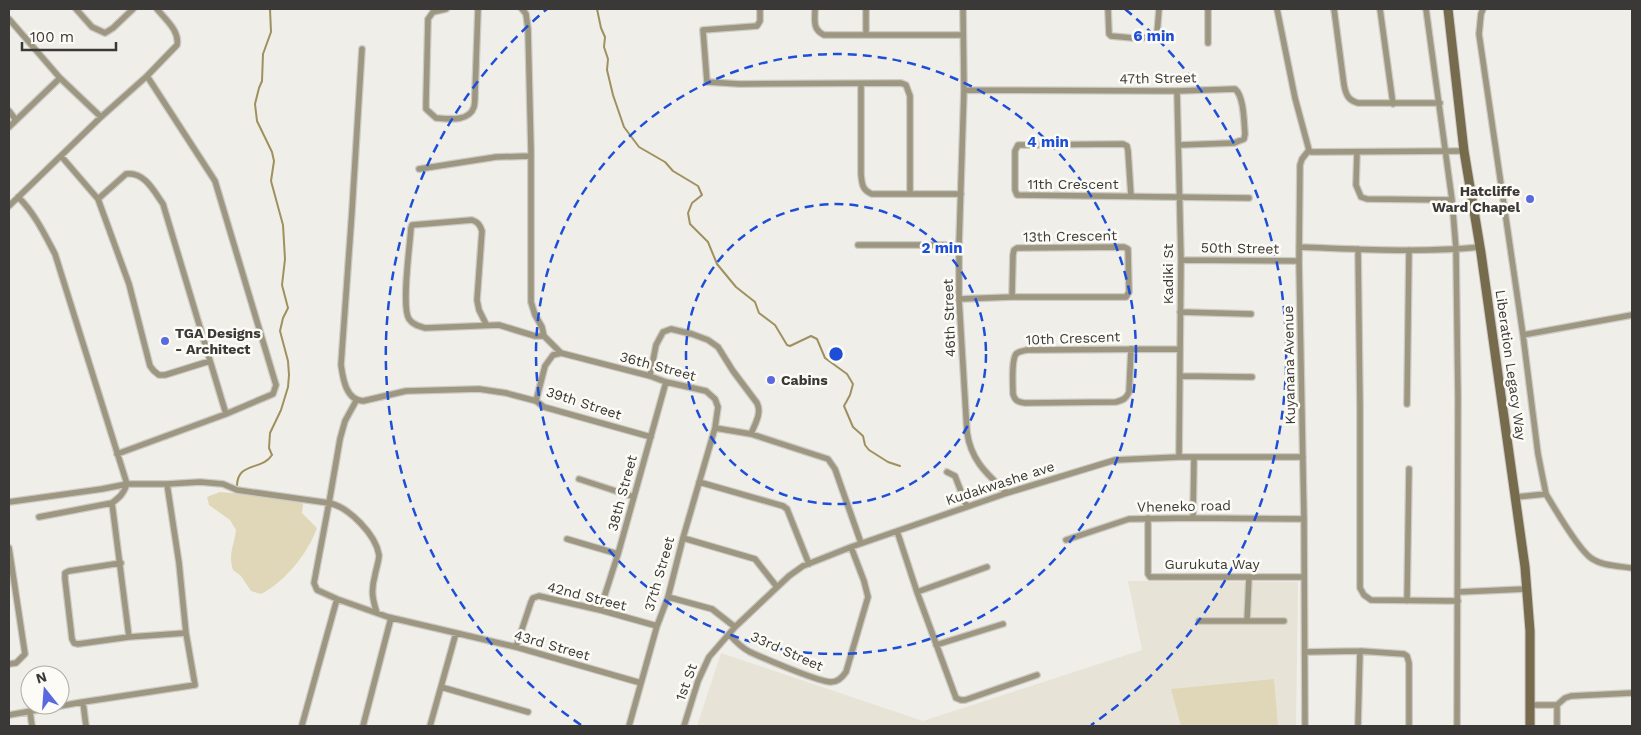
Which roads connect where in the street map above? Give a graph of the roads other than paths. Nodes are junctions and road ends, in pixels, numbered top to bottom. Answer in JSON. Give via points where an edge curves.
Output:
{"nodes":[{"id":1,"x":76,"y":9,"type":"edge"},
{"id":2,"x":133,"y":9,"type":"edge"},
{"id":3,"x":157,"y":9,"type":"edge"},
{"id":4,"x":446,"y":9,"type":"edge"},
{"id":5,"x":478,"y":9,"type":"edge"},
{"id":6,"x":522,"y":9,"type":"edge"},
{"id":7,"x":760,"y":9,"type":"edge"},
{"id":8,"x":815,"y":9,"type":"edge"},
{"id":9,"x":866,"y":9,"type":"edge"},
{"id":10,"x":963,"y":9,"type":"edge"},
{"id":11,"x":1108,"y":9,"type":"edge"},
{"id":12,"x":1159,"y":9,"type":"edge"},
{"id":13,"x":1208,"y":9,"type":"edge"},
{"id":14,"x":1277,"y":9,"type":"edge"},
{"id":15,"x":1334,"y":9,"type":"edge"},
{"id":16,"x":1380,"y":9,"type":"edge"},
{"id":17,"x":1426,"y":9,"type":"edge"},
{"id":18,"x":1448,"y":9,"type":"edge"},
{"id":19,"x":1483,"y":9,"type":"edge"},
{"id":20,"x":9,"y":20,"type":"edge"},
{"id":21,"x":866,"y":35,"type":"junction"},
{"id":22,"x":962,"y":35,"type":"junction"},
{"id":23,"x":1208,"y":43,"type":"dead end"},
{"id":24,"x":362,"y":49,"type":"dead end"},
{"id":25,"x":147,"y":76,"type":"junction"},
{"id":26,"x":60,"y":78,"type":"junction"},
{"id":27,"x":861,"y":84,"type":"junction"},
{"id":28,"x":964,"y":90,"type":"junction"},
{"id":29,"x":1177,"y":91,"type":"junction"},
{"id":30,"x":1440,"y":103,"type":"junction"},
{"id":31,"x":1393,"y":104,"type":"junction"},
{"id":32,"x":9,"y":111,"type":"edge"},
{"id":33,"x":101,"y":117,"type":"junction"},
{"id":34,"x":16,"y":120,"type":"junction"},
{"id":35,"x":9,"y":127,"type":"edge"},
{"id":36,"x":1179,"y":145,"type":"junction"},
{"id":37,"x":1309,"y":150,"type":"junction"},
{"id":38,"x":1464,"y":151,"type":"junction"},
{"id":39,"x":1357,"y":152,"type":"junction"},
{"id":40,"x":1446,"y":152,"type":"junction"},
{"id":41,"x":61,"y":156,"type":"junction"},
{"id":42,"x":530,"y":156,"type":"junction"},
{"id":43,"x":419,"y":169,"type":"dead end"},
{"id":44,"x":910,"y":193,"type":"junction"},
{"id":45,"x":961,"y":194,"type":"junction"},
{"id":46,"x":1130,"y":196,"type":"junction"},
{"id":47,"x":18,"y":197,"type":"junction"},
{"id":48,"x":1179,"y":198,"type":"junction"},
{"id":49,"x":1249,"y":198,"type":"dead end"},
{"id":50,"x":98,"y":200,"type":"junction"},
{"id":51,"x":1452,"y":200,"type":"junction"},
{"id":52,"x":9,"y":206,"type":"edge"},
{"id":53,"x":858,"y":245,"type":"dead end"},
{"id":54,"x":959,"y":245,"type":"junction"},
{"id":55,"x":1299,"y":247,"type":"junction"},
{"id":56,"x":1480,"y":247,"type":"junction"},
{"id":57,"x":1358,"y":249,"type":"junction"},
{"id":58,"x":1456,"y":249,"type":"junction"},
{"id":59,"x":1409,"y":250,"type":"junction"},
{"id":60,"x":1181,"y":260,"type":"junction"},
{"id":61,"x":1299,"y":261,"type":"junction"},
{"id":62,"x":1012,"y":296,"type":"junction"},
{"id":63,"x":959,"y":299,"type":"junction"},
{"id":64,"x":1180,"y":312,"type":"junction"},
{"id":65,"x":1252,"y":314,"type":"dead end"},
{"id":66,"x":1632,"y":315,"type":"edge"},
{"id":67,"x":486,"y":324,"type":"junction"},
{"id":68,"x":1523,"y":335,"type":"junction"},
{"id":69,"x":544,"y":336,"type":"junction"},
{"id":70,"x":1130,"y":349,"type":"junction"},
{"id":71,"x":1179,"y":349,"type":"junction"},
{"id":72,"x":561,"y":353,"type":"junction"},
{"id":73,"x":210,"y":360,"type":"junction"},
{"id":74,"x":650,"y":376,"type":"junction"},
{"id":75,"x":1180,"y":376,"type":"junction"},
{"id":76,"x":1252,"y":376,"type":"dead end"},
{"id":77,"x":666,"y":382,"type":"junction"},
{"id":78,"x":356,"y":401,"type":"junction"},
{"id":79,"x":536,"y":401,"type":"junction"},
{"id":80,"x":1407,"y":404,"type":"dead end"},
{"id":81,"x":226,"y":414,"type":"junction"},
{"id":82,"x":714,"y":428,"type":"junction"},
{"id":83,"x":751,"y":434,"type":"junction"},
{"id":84,"x":650,"y":437,"type":"junction"},
{"id":85,"x":117,"y":454,"type":"junction"},
{"id":86,"x":1179,"y":457,"type":"junction"},
{"id":87,"x":1194,"y":457,"type":"junction"},
{"id":88,"x":1303,"y":457,"type":"junction"},
{"id":89,"x":1409,"y":469,"type":"dead end"},
{"id":90,"x":947,"y":472,"type":"dead end"},
{"id":91,"x":578,"y":479,"type":"dead end"},
{"id":92,"x":699,"y":482,"type":"junction"},
{"id":93,"x":127,"y":484,"type":"junction"},
{"id":94,"x":167,"y":484,"type":"junction"},
{"id":95,"x":1007,"y":493,"type":"junction"},
{"id":96,"x":1546,"y":494,"type":"junction"},
{"id":97,"x":634,"y":497,"type":"junction"},
{"id":98,"x":1516,"y":498,"type":"junction"},
{"id":99,"x":9,"y":502,"type":"edge"},
{"id":100,"x":112,"y":503,"type":"junction"},
{"id":101,"x":329,"y":503,"type":"junction"},
{"id":102,"x":967,"y":506,"type":"junction"},
{"id":103,"x":39,"y":517,"type":"dead end"},
{"id":104,"x":1148,"y":518,"type":"junction"},
{"id":105,"x":1193,"y":518,"type":"junction"},
{"id":106,"x":1304,"y":519,"type":"junction"},
{"id":107,"x":897,"y":531,"type":"junction"},
{"id":108,"x":683,"y":538,"type":"junction"},
{"id":109,"x":567,"y":539,"type":"dead end"},
{"id":110,"x":1066,"y":540,"type":"dead end"},
{"id":111,"x":861,"y":543,"type":"junction"},
{"id":112,"x":851,"y":546,"type":"junction"},
{"id":113,"x":9,"y":548,"type":"edge"},
{"id":114,"x":618,"y":554,"type":"junction"},
{"id":115,"x":121,"y":563,"type":"junction"},
{"id":116,"x":809,"y":564,"type":"junction"},
{"id":117,"x":987,"y":567,"type":"dead end"},
{"id":118,"x":1632,"y":568,"type":"edge"},
{"id":119,"x":1304,"y":576,"type":"junction"},
{"id":120,"x":1250,"y":577,"type":"junction"},
{"id":121,"x":777,"y":587,"type":"junction"},
{"id":122,"x":1527,"y":589,"type":"junction"},
{"id":123,"x":917,"y":592,"type":"junction"},
{"id":124,"x":1458,"y":592,"type":"junction"},
{"id":125,"x":668,"y":597,"type":"junction"},
{"id":126,"x":337,"y":599,"type":"junction"},
{"id":127,"x":1408,"y":601,"type":"junction"},
{"id":128,"x":1458,"y":601,"type":"junction"},
{"id":129,"x":600,"y":610,"type":"junction"},
{"id":130,"x":377,"y":613,"type":"junction"},
{"id":131,"x":391,"y":618,"type":"junction"},
{"id":132,"x":1200,"y":621,"type":"dead end"},
{"id":133,"x":1247,"y":621,"type":"junction"},
{"id":134,"x":1284,"y":621,"type":"dead end"},
{"id":135,"x":1003,"y":624,"type":"dead end"},
{"id":136,"x":657,"y":626,"type":"junction"},
{"id":137,"x":735,"y":627,"type":"junction"},
{"id":138,"x":186,"y":633,"type":"junction"},
{"id":139,"x":456,"y":633,"type":"junction"},
{"id":140,"x":729,"y":634,"type":"junction"},
{"id":141,"x":129,"y":637,"type":"junction"},
{"id":142,"x":936,"y":644,"type":"junction"},
{"id":143,"x":516,"y":647,"type":"junction"},
{"id":144,"x":1360,"y":651,"type":"junction"},
{"id":145,"x":1305,"y":652,"type":"junction"},
{"id":146,"x":9,"y":664,"type":"edge"},
{"id":147,"x":1038,"y":675,"type":"dead end"},
{"id":148,"x":641,"y":683,"type":"junction"},
{"id":149,"x":441,"y":687,"type":"junction"},
{"id":150,"x":1632,"y":693,"type":"edge"},
{"id":151,"x":83,"y":702,"type":"junction"},
{"id":152,"x":70,"y":704,"type":"edge"},
{"id":153,"x":1530,"y":704,"type":"junction"},
{"id":154,"x":1557,"y":704,"type":"junction"},
{"id":155,"x":528,"y":712,"type":"dead end"},
{"id":156,"x":302,"y":725,"type":"dead end"},
{"id":157,"x":86,"y":726,"type":"edge"},
{"id":158,"x":363,"y":726,"type":"edge"},
{"id":159,"x":430,"y":726,"type":"edge"},
{"id":160,"x":629,"y":726,"type":"edge"},
{"id":161,"x":684,"y":726,"type":"edge"},
{"id":162,"x":1305,"y":726,"type":"edge"},
{"id":163,"x":1358,"y":726,"type":"edge"},
{"id":164,"x":1408,"y":726,"type":"edge"},
{"id":165,"x":1457,"y":726,"type":"edge"},
{"id":166,"x":1530,"y":726,"type":"edge"},
{"id":167,"x":1557,"y":726,"type":"edge"}],
"edges":[{"from":1,"to":2,"type":"street","via":[[92,27],[105,33]]},
{"from":3,"to":25,"type":"street","via":[[172,26],[178,40],[177,45]]},
{"from":4,"to":5,"type":"street","via":[[433,12],[428,19],[426,109],[436,118],[448,119],[461,118],[474,108]]},
{"from":6,"to":42,"type":"street","via":[[528,29]]},
{"from":7,"to":27,"type":"street","via":[[757,26],[703,30],[707,82]]},
{"from":8,"to":21,"type":"street","via":[[818,32],[824,35]]},
{"from":9,"to":21,"type":"street"},
{"from":10,"to":22,"type":"street","name":"46th Street"},
{"from":11,"to":12,"type":"street","via":[[1108,34],[1133,38],[1155,37]]},
{"from":13,"to":23,"type":"street"},
{"from":14,"to":37,"type":"street"},
{"from":15,"to":31,"type":"street","via":[[1347,97],[1358,103]]},
{"from":16,"to":31,"type":"street"},
{"from":17,"to":30,"type":"street"},
{"from":18,"to":38,"type":"main road","name":"Liberation Legacy Way"},
{"from":19,"to":68,"type":"street","via":[[1479,34]]},
{"from":20,"to":26,"type":"street"},
{"from":21,"to":22,"type":"street"},
{"from":22,"to":28,"type":"street","name":"46th Street"},
{"from":24,"to":78,"type":"street","via":[[341,365],[343,380]]},
{"from":25,"to":33,"type":"street"},
{"from":25,"to":81,"type":"street","via":[[215,181],[276,385],[273,394]]},
{"from":26,"to":33,"type":"street"},
{"from":26,"to":34,"type":"street"},
{"from":27,"to":44,"type":"street","via":[[863,187],[872,194]]},
{"from":27,"to":44,"type":"street","via":[[906,85],[910,96]]},
{"from":28,"to":29,"type":"street","name":"47th Street"},
{"from":28,"to":45,"type":"street","name":"46th Street"},
{"from":29,"to":36,"type":"street","name":"Kadiki St"},
{"from":29,"to":36,"type":"street","name":"47th Street","via":[[1235,88],[1240,94],[1245,134],[1244,139],[1234,143]]},
{"from":30,"to":31,"type":"street"},
{"from":30,"to":40,"type":"street"},
{"from":32,"to":34,"type":"street"},
{"from":33,"to":41,"type":"street"},
{"from":34,"to":35,"type":"street"},
{"from":36,"to":48,"type":"street","name":"Kadiki St"},
{"from":37,"to":39,"type":"street"},
{"from":37,"to":55,"type":"street","name":"Kuyanana Avenue","via":[[1300,165]]},
{"from":38,"to":40,"type":"street"},
{"from":38,"to":56,"type":"main road","name":"Liberation Legacy Way"},
{"from":39,"to":40,"type":"street"},
{"from":39,"to":51,"type":"street","via":[[1356,184],[1361,197]]},
{"from":40,"to":51,"type":"street"},
{"from":41,"to":47,"type":"street"},
{"from":41,"to":50,"type":"street"},
{"from":42,"to":43,"type":"street","via":[[496,157]]},
{"from":42,"to":69,"type":"street","via":[[531,302]]},
{"from":44,"to":45,"type":"street"},
{"from":45,"to":54,"type":"street","name":"46th Street"},
{"from":46,"to":46,"type":"street","name":"11th Crescent","via":[[1016,196],[1014,151],[1022,145],[1123,144],[1128,151]]},
{"from":46,"to":48,"type":"street","name":"11th Crescent"},
{"from":47,"to":52,"type":"street"},
{"from":47,"to":85,"type":"street","via":[[55,254]]},
{"from":48,"to":49,"type":"street","name":"11th Crescent"},
{"from":48,"to":60,"type":"street","name":"Kadiki St"},
{"from":50,"to":73,"type":"street","via":[[128,284],[150,366],[159,375],[165,375]]},
{"from":50,"to":73,"type":"street","via":[[126,174],[139,175],[152,187],[163,204]]},
{"from":51,"to":58,"type":"street"},
{"from":53,"to":54,"type":"street"},
{"from":54,"to":63,"type":"street","name":"46th Street"},
{"from":55,"to":57,"type":"street"},
{"from":55,"to":61,"type":"street","name":"Kuyanana Avenue"},
{"from":56,"to":58,"type":"street"},
{"from":56,"to":98,"type":"main road","name":"Liberation Legacy Way"},
{"from":57,"to":59,"type":"street"},
{"from":57,"to":127,"type":"street","via":[[1360,588],[1371,600]]},
{"from":58,"to":59,"type":"street"},
{"from":58,"to":124,"type":"street"},
{"from":59,"to":80,"type":"street"},
{"from":60,"to":61,"type":"street","name":"50th Street"},
{"from":60,"to":64,"type":"street","name":"Kadiki St"},
{"from":61,"to":88,"type":"street","name":"Kuyanana Avenue"},
{"from":62,"to":62,"type":"street","name":"13th Crescent","via":[[1126,297],[1129,292],[1128,248],[1017,248],[1013,255]]},
{"from":62,"to":63,"type":"street","name":"13th Crescent"},
{"from":63,"to":95,"type":"street","name":"46th Street","via":[[970,446],[987,474]]},
{"from":64,"to":65,"type":"street"},
{"from":64,"to":71,"type":"street","name":"Kadiki St"},
{"from":66,"to":68,"type":"street"},
{"from":67,"to":67,"type":"street","via":[[425,328],[416,326],[408,318],[406,299],[412,225],[472,220],[480,226],[477,300]]},
{"from":67,"to":69,"type":"street"},
{"from":68,"to":96,"type":"street"},
{"from":69,"to":72,"type":"street"},
{"from":70,"to":70,"type":"street","name":"10th Crescent","via":[[1021,351],[1014,360],[1015,400],[1121,401],[1129,392]]},
{"from":70,"to":71,"type":"street","name":"10th Crescent"},
{"from":71,"to":75,"type":"street","name":"Kadiki St"},
{"from":72,"to":74,"type":"street","name":"36th Street"},
{"from":72,"to":79,"type":"street","name":"39th Street","via":[[553,355],[545,366]]},
{"from":73,"to":81,"type":"street"},
{"from":74,"to":77,"type":"street","name":"36th Street"},
{"from":74,"to":83,"type":"street","via":[[656,345],[663,332],[671,329],[708,340],[718,346],[757,403],[759,414]]},
{"from":75,"to":76,"type":"street"},
{"from":75,"to":86,"type":"street","name":"Kadiki St"},
{"from":77,"to":82,"type":"street","name":"36th Street","via":[[711,394],[718,406]]},
{"from":77,"to":84,"type":"street","name":"38th Street"},
{"from":78,"to":79,"type":"street","via":[[406,391],[479,389]]},
{"from":78,"to":101,"type":"street","name":"43rd Street","via":[[340,439]]},
{"from":79,"to":84,"type":"street","name":"39th Street","via":[[544,407]]},
{"from":81,"to":85,"type":"street"},
{"from":82,"to":83,"type":"street"},
{"from":82,"to":92,"type":"street","name":"37th Street"},
{"from":83,"to":111,"type":"street","via":[[828,459],[835,469]]},
{"from":84,"to":97,"type":"street","name":"38th Street"},
{"from":85,"to":93,"type":"street"},
{"from":86,"to":87,"type":"street","name":"Kudakwashe ave"},
{"from":86,"to":95,"type":"street","name":"Kudakwashe ave","via":[[1115,460]]},
{"from":87,"to":88,"type":"street","name":"Kudakwashe ave"},
{"from":87,"to":105,"type":"street"},
{"from":88,"to":106,"type":"street","name":"Kuyanana Avenue"},
{"from":89,"to":127,"type":"street"},
{"from":90,"to":102,"type":"street","via":[[955,476]]},
{"from":91,"to":97,"type":"street"},
{"from":92,"to":108,"type":"street","name":"37th Street"},
{"from":92,"to":116,"type":"street","via":[[783,506]]},
{"from":93,"to":94,"type":"street"},
{"from":93,"to":99,"type":"street"},
{"from":93,"to":100,"type":"street","via":[[124,492]]},
{"from":94,"to":101,"type":"street","via":[[222,484],[237,490]]},
{"from":94,"to":138,"type":"street"},
{"from":95,"to":102,"type":"street","name":"Kudakwashe ave"},
{"from":96,"to":98,"type":"street"},
{"from":96,"to":118,"type":"street","via":[[1590,558]]},
{"from":97,"to":114,"type":"street","name":"38th Street"},
{"from":98,"to":122,"type":"main road","name":"Liberation Legacy Way"},
{"from":100,"to":103,"type":"street"},
{"from":100,"to":115,"type":"street"},
{"from":101,"to":126,"type":"street","name":"43rd Street","via":[[314,583],[317,590]]},
{"from":101,"to":130,"type":"street","via":[[346,510],[359,521],[376,547],[379,557],[371,595]]},
{"from":102,"to":107,"type":"street","name":"Kudakwashe ave"},
{"from":104,"to":105,"type":"street","name":"Vheneko road"},
{"from":104,"to":110,"type":"street","name":"Vheneko road","via":[[1120,521]]},
{"from":104,"to":120,"type":"street","name":"Gurukuta Way","via":[[1150,577]]},
{"from":105,"to":106,"type":"street","name":"Vheneko road"},
{"from":106,"to":119,"type":"street","name":"Kuyanana Avenue"},
{"from":107,"to":111,"type":"street","name":"Kudakwashe ave"},
{"from":107,"to":123,"type":"street"},
{"from":108,"to":121,"type":"street","via":[[755,559]]},
{"from":108,"to":125,"type":"street","name":"37th Street"},
{"from":109,"to":114,"type":"street"},
{"from":111,"to":112,"type":"street","name":"Kudakwashe ave"},
{"from":112,"to":116,"type":"street","name":"Kudakwashe ave"},
{"from":112,"to":140,"type":"street","name":"33rd Street","via":[[868,597],[846,672],[838,681],[823,681],[749,651]]},
{"from":113,"to":146,"type":"street","via":[[25,654],[16,663]]},
{"from":114,"to":129,"type":"street","name":"38th Street"},
{"from":115,"to":141,"type":"street"},
{"from":115,"to":141,"type":"street","via":[[69,571],[65,573],[65,579],[74,643]]},
{"from":116,"to":121,"type":"street","name":"Kudakwashe ave"},
{"from":117,"to":123,"type":"street"},
{"from":119,"to":120,"type":"street","name":"Gurukuta Way"},
{"from":119,"to":145,"type":"street","name":"Kuyanana Avenue"},
{"from":120,"to":133,"type":"street"},
{"from":121,"to":137,"type":"street","name":"Kudakwashe ave"},
{"from":122,"to":124,"type":"street"},
{"from":122,"to":153,"type":"main road","name":"Liberation Legacy Way"},
{"from":123,"to":142,"type":"street"},
{"from":124,"to":128,"type":"street"},
{"from":125,"to":136,"type":"street","name":"37th Street"},
{"from":125,"to":137,"type":"street","name":"33rd Street","via":[[712,610]]},
{"from":126,"to":130,"type":"street","name":"43rd Street"},
{"from":126,"to":156,"type":"street"},
{"from":127,"to":128,"type":"street"},
{"from":128,"to":165,"type":"street"},
{"from":129,"to":136,"type":"street","name":"42nd Street"},
{"from":129,"to":143,"type":"street","name":"42nd Street","via":[[539,596],[533,598]]},
{"from":130,"to":131,"type":"street","name":"43rd Street"},
{"from":131,"to":139,"type":"street","name":"43rd Street"},
{"from":131,"to":158,"type":"street"},
{"from":132,"to":133,"type":"street"},
{"from":133,"to":134,"type":"street"},
{"from":135,"to":142,"type":"street"},
{"from":136,"to":148,"type":"street","name":"37th Street"},
{"from":137,"to":140,"type":"street","name":"1st St"},
{"from":138,"to":141,"type":"street"},
{"from":138,"to":151,"type":"street","via":[[195,685]]},
{"from":139,"to":143,"type":"street","name":"43rd Street"},
{"from":139,"to":149,"type":"street"},
{"from":140,"to":161,"type":"street","name":"1st St","via":[[705,664]]},
{"from":142,"to":147,"type":"street","via":[[956,698],[960,700]]},
{"from":143,"to":148,"type":"street","name":"43rd Street"},
{"from":144,"to":145,"type":"street"},
{"from":144,"to":163,"type":"street"},
{"from":144,"to":164,"type":"street","via":[[1407,656]]},
{"from":145,"to":162,"type":"street","name":"Kuyanana Avenue"},
{"from":148,"to":160,"type":"street","name":"37th Street"},
{"from":149,"to":155,"type":"street"},
{"from":149,"to":159,"type":"street"},
{"from":150,"to":154,"type":"street","via":[[1571,696]]},
{"from":151,"to":152,"type":"street"},
{"from":151,"to":157,"type":"street"},
{"from":153,"to":154,"type":"street"},
{"from":153,"to":166,"type":"main road","name":"Liberation Legacy Way"},
{"from":154,"to":167,"type":"street"}]}
